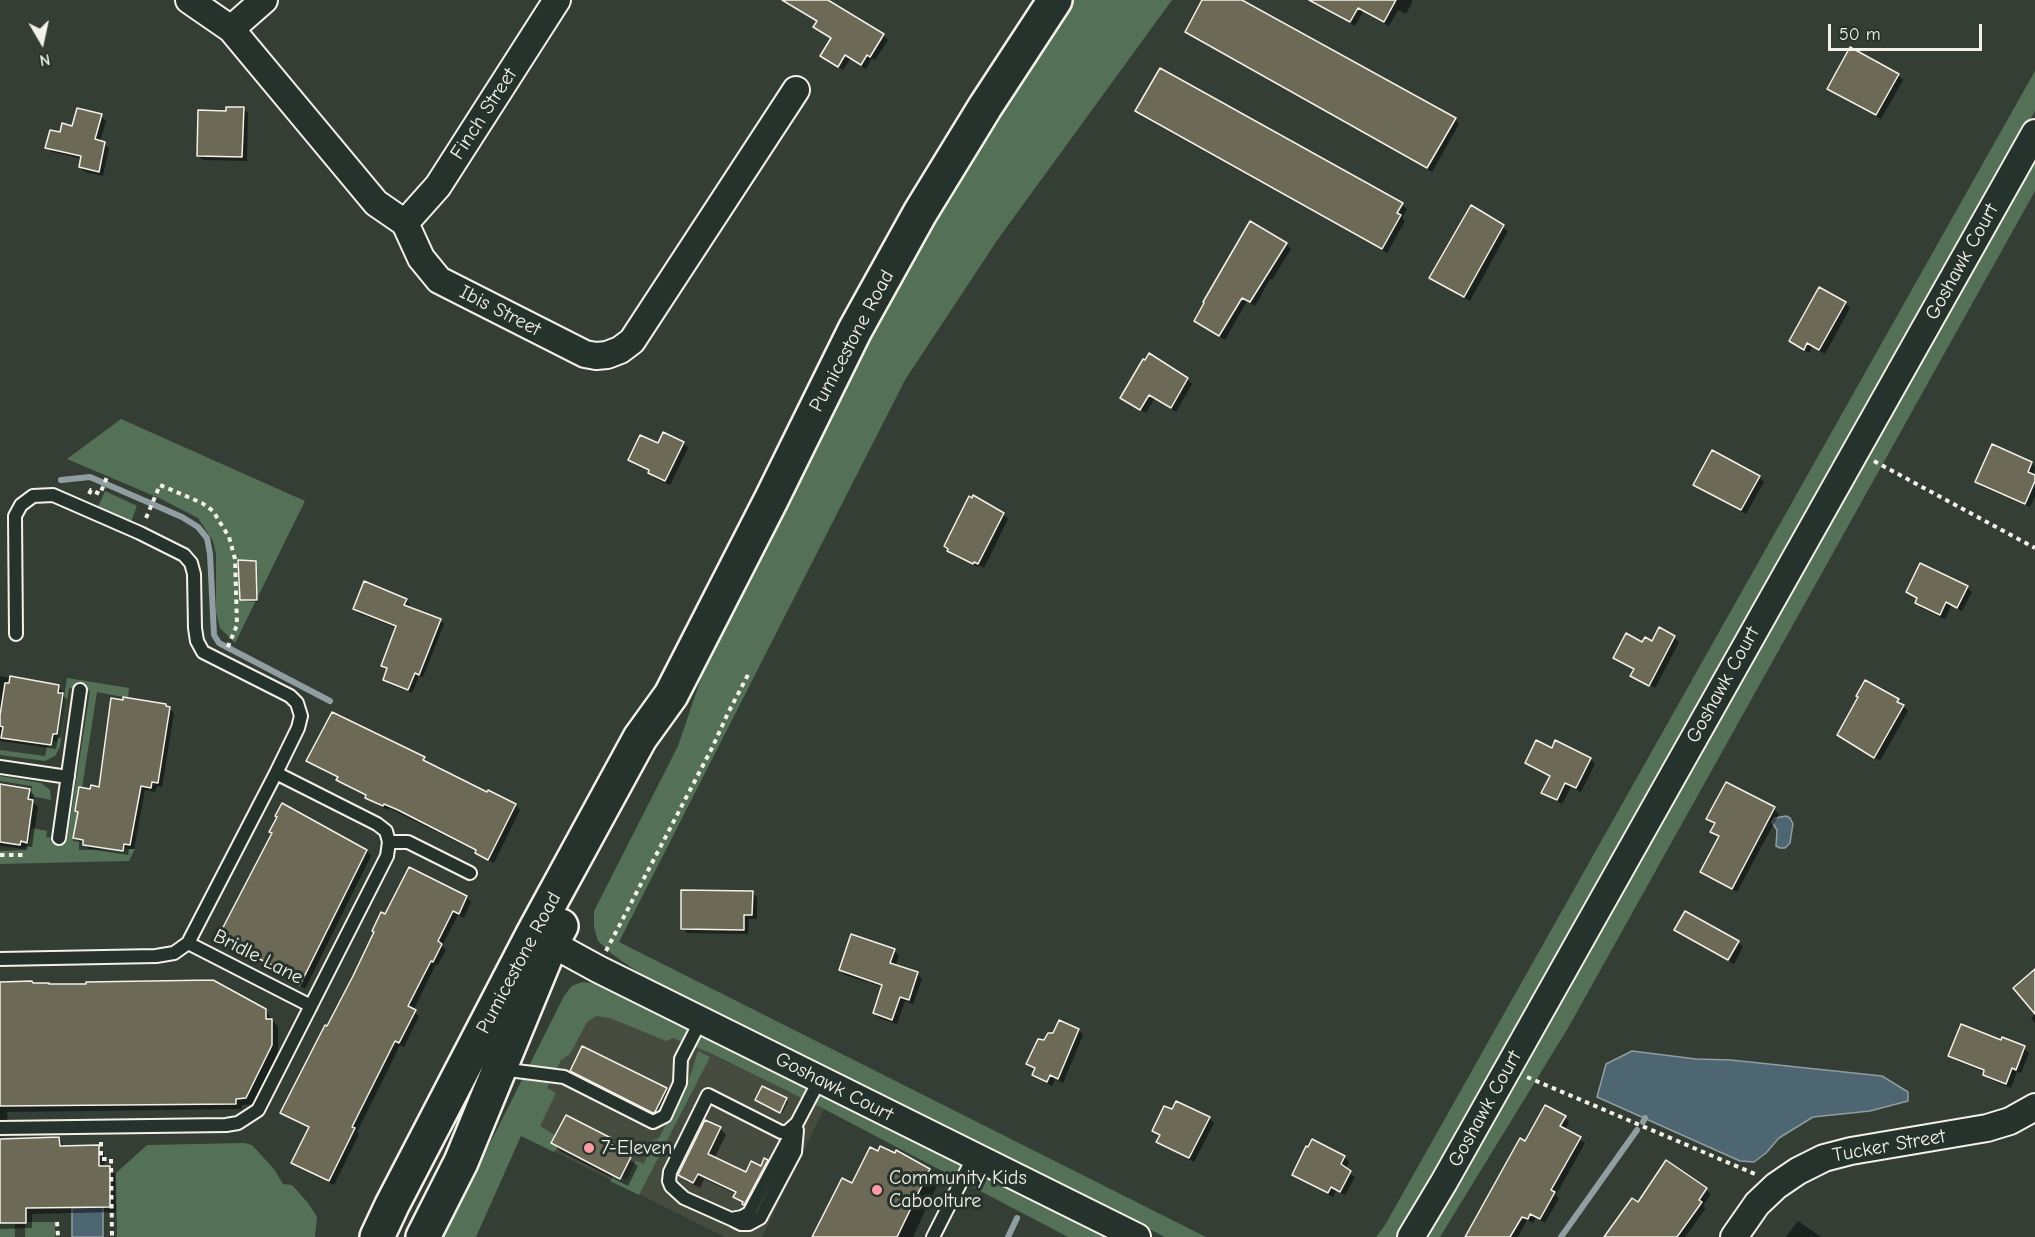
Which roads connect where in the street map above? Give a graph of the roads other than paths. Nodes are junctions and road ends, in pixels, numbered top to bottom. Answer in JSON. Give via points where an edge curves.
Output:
{"nodes":[{"id":1,"x":189,"y":0,"type":"edge"},
{"id":2,"x":264,"y":0,"type":"edge"},
{"id":3,"x":557,"y":0,"type":"edge"},
{"id":4,"x":1054,"y":0,"type":"edge"},
{"id":5,"x":231,"y":29,"type":"junction"},
{"id":6,"x":796,"y":90,"type":"dead end"},
{"id":7,"x":2035,"y":133,"type":"edge"},
{"id":8,"x":405,"y":223,"type":"junction"},
{"id":9,"x":16,"y":634,"type":"dead end"},
{"id":10,"x":80,"y":690,"type":"dead end"},
{"id":11,"x":0,"y":767,"type":"edge"},
{"id":12,"x":276,"y":773,"type":"junction"},
{"id":13,"x":69,"y":777,"type":"junction"},
{"id":14,"x":59,"y":838,"type":"dead end"},
{"id":15,"x":389,"y":842,"type":"junction"},
{"id":16,"x":470,"y":873,"type":"dead end"},
{"id":17,"x":542,"y":939,"type":"junction"},
{"id":18,"x":188,"y":943,"type":"junction"},
{"id":19,"x":0,"y":959,"type":"edge"},
{"id":20,"x":311,"y":1006,"type":"junction"},
{"id":21,"x":702,"y":1020,"type":"junction"},
{"id":22,"x":501,"y":1069,"type":"junction"},
{"id":23,"x":820,"y":1079,"type":"junction"},
{"id":24,"x":2035,"y":1107,"type":"edge"},
{"id":25,"x":797,"y":1123,"type":"junction"},
{"id":26,"x":0,"y":1128,"type":"edge"},
{"id":27,"x":974,"y":1156,"type":"junction"},
{"id":28,"x":377,"y":1237,"type":"edge"},
{"id":29,"x":423,"y":1237,"type":"edge"},
{"id":30,"x":933,"y":1237,"type":"edge"},
{"id":31,"x":1137,"y":1237,"type":"edge"},
{"id":32,"x":1411,"y":1237,"type":"edge"},
{"id":33,"x":1734,"y":1237,"type":"edge"}],
"edges":[{"from":1,"to":5,"type":"street"},
{"from":2,"to":5,"type":"street"},
{"from":3,"to":8,"type":"street","name":"Finch Street","via":[[438,186]]},
{"from":4,"to":17,"type":"main road","name":"Pumicestone Road","via":[[927,203],[855,330],[671,694],[657,739]]},
{"from":5,"to":8,"type":"street","via":[[376,203]]},
{"from":6,"to":8,"type":"street","name":"Ibis Street","via":[[632,342],[607,355],[585,354],[439,280],[421,258]]},
{"from":7,"to":32,"type":"street","name":"Goshawk Court"},
{"from":9,"to":12,"type":"lane","via":[[15,516],[33,496],[53,495],[174,549],[191,563],[195,628],[203,652],[297,703],[301,716],[298,728]]},
{"from":10,"to":13,"type":"lane"},
{"from":11,"to":13,"type":"lane"},
{"from":12,"to":15,"type":"lane","via":[[377,824],[386,831]]},
{"from":12,"to":18,"type":"lane"},
{"from":13,"to":14,"type":"lane"},
{"from":15,"to":16,"type":"lane","via":[[408,842]]},
{"from":15,"to":20,"type":"lane","via":[[387,856]]},
{"from":17,"to":21,"type":"street","name":"Goshawk Court"},
{"from":17,"to":22,"type":"main road","name":"Pumicestone Road"},
{"from":17,"to":28,"type":"main road","name":"Pumicestone Road"},
{"from":18,"to":19,"type":"lane","via":[[174,953],[156,956]]},
{"from":18,"to":20,"type":"lane","name":"Bridle Lane"},
{"from":20,"to":26,"type":"lane","via":[[265,1099],[258,1110],[238,1123]]},
{"from":21,"to":22,"type":"lane","via":[[681,1059],[680,1083],[665,1116],[653,1122],[564,1077]]},
{"from":21,"to":23,"type":"street","name":"Goshawk Court"},
{"from":22,"to":29,"type":"main road","name":"Pumicestone Road"},
{"from":23,"to":25,"type":"lane"},
{"from":23,"to":27,"type":"street","name":"Goshawk Court"},
{"from":24,"to":33,"type":"street","name":"Tucker Street","via":[[1987,1128],[1824,1158],[1776,1186],[1757,1204]]},
{"from":25,"to":25,"type":"lane","via":[[781,1132],[708,1095],[670,1172],[671,1186],[684,1198],[731,1219],[742,1217],[749,1213]]},
{"from":27,"to":30,"type":"lane"},
{"from":27,"to":31,"type":"street","name":"Goshawk Court"}]}
